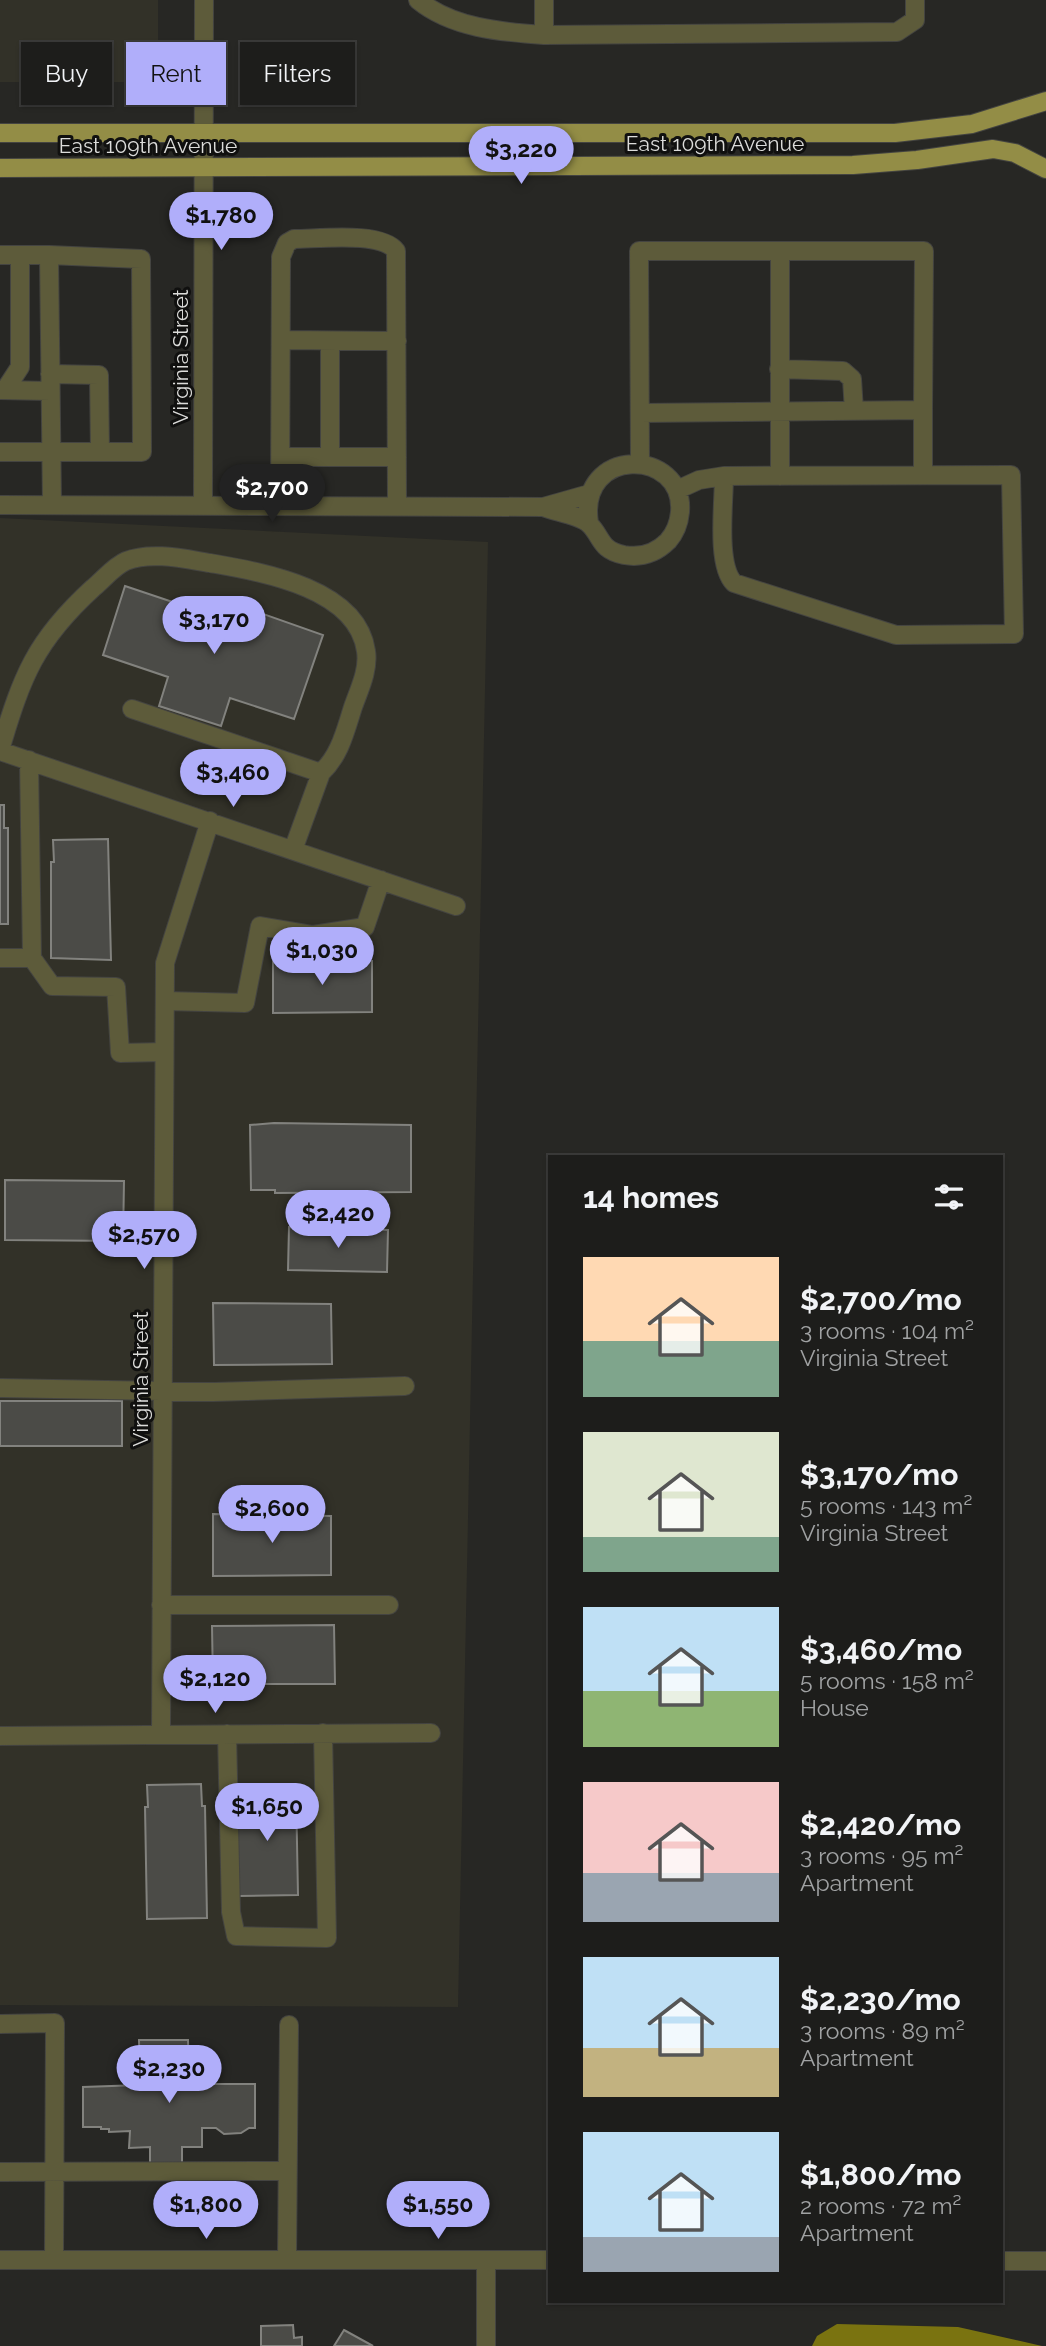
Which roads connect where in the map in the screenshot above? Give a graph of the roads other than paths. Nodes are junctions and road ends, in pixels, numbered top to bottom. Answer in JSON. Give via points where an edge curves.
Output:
{"nodes":[{"id":1,"x":204,"y":0,"type":"edge"},
{"id":2,"x":418,"y":0,"type":"edge"},
{"id":3,"x":544,"y":0,"type":"edge"},
{"id":4,"x":915,"y":0,"type":"edge"},
{"id":5,"x":544,"y":35,"type":"junction"},
{"id":6,"x":1046,"y":100,"type":"edge"},
{"id":7,"x":203,"y":132,"type":"junction"},
{"id":8,"x":0,"y":134,"type":"edge"},
{"id":9,"x":0,"y":168,"type":"edge"},
{"id":10,"x":202,"y":168,"type":"junction"},
{"id":11,"x":1046,"y":169,"type":"edge"},
{"id":12,"x":780,"y":251,"type":"junction"},
{"id":13,"x":0,"y":255,"type":"edge"},
{"id":14,"x":20,"y":255,"type":"junction"},
{"id":15,"x":49,"y":255,"type":"junction"},
{"id":16,"x":281,"y":340,"type":"junction"},
{"id":17,"x":330,"y":341,"type":"junction"},
{"id":18,"x":397,"y":341,"type":"junction"},
{"id":19,"x":779,"y":369,"type":"junction"},
{"id":20,"x":50,"y":382,"type":"junction"},
{"id":21,"x":3,"y":390,"type":"edge"},
{"id":22,"x":923,"y":410,"type":"junction"},
{"id":23,"x":779,"y":411,"type":"junction"},
{"id":24,"x":854,"y":411,"type":"junction"},
{"id":25,"x":640,"y":413,"type":"junction"},
{"id":26,"x":0,"y":452,"type":"edge"},
{"id":27,"x":51,"y":452,"type":"junction"},
{"id":28,"x":100,"y":452,"type":"junction"},
{"id":29,"x":281,"y":457,"type":"junction"},
{"id":30,"x":330,"y":457,"type":"junction"},
{"id":31,"x":397,"y":457,"type":"junction"},
{"id":32,"x":640,"y":463,"type":"junction"},
{"id":33,"x":923,"y":475,"type":"junction"},
{"id":34,"x":724,"y":476,"type":"junction"},
{"id":35,"x":780,"y":476,"type":"junction"},
{"id":36,"x":677,"y":490,"type":"junction"},
{"id":37,"x":589,"y":494,"type":"junction"},
{"id":38,"x":203,"y":504,"type":"junction"},
{"id":39,"x":0,"y":505,"type":"edge"},
{"id":40,"x":52,"y":505,"type":"junction"},
{"id":41,"x":280,"y":505,"type":"junction"},
{"id":42,"x":397,"y":506,"type":"junction"},
{"id":43,"x":543,"y":508,"type":"junction"},
{"id":44,"x":589,"y":523,"type":"junction"},
{"id":45,"x":132,"y":709,"type":"dead end"},
{"id":46,"x":0,"y":750,"type":"edge"},
{"id":47,"x":29,"y":760,"type":"junction"},
{"id":48,"x":321,"y":773,"type":"junction"},
{"id":49,"x":210,"y":821,"type":"junction"},
{"id":50,"x":293,"y":849,"type":"junction"},
{"id":51,"x":381,"y":880,"type":"junction"},
{"id":52,"x":456,"y":906,"type":"dead end"},
{"id":53,"x":32,"y":957,"type":"junction"},
{"id":54,"x":0,"y":958,"type":"edge"},
{"id":55,"x":164,"y":1001,"type":"junction"},
{"id":56,"x":164,"y":1052,"type":"junction"},
{"id":57,"x":405,"y":1386,"type":"dead end"},
{"id":58,"x":0,"y":1388,"type":"edge"},
{"id":59,"x":163,"y":1390,"type":"junction"},
{"id":60,"x":162,"y":1605,"type":"junction"},
{"id":61,"x":389,"y":1605,"type":"dead end"},
{"id":62,"x":323,"y":1733,"type":"junction"},
{"id":63,"x":431,"y":1733,"type":"dead end"},
{"id":64,"x":161,"y":1734,"type":"junction"},
{"id":65,"x":227,"y":1734,"type":"junction"},
{"id":66,"x":0,"y":1736,"type":"edge"},
{"id":67,"x":0,"y":2024,"type":"edge"},
{"id":68,"x":289,"y":2025,"type":"dead end"},
{"id":69,"x":287,"y":2171,"type":"junction"},
{"id":70,"x":0,"y":2172,"type":"edge"},
{"id":71,"x":53,"y":2172,"type":"junction"},
{"id":72,"x":0,"y":2260,"type":"edge"},
{"id":73,"x":54,"y":2260,"type":"junction"},
{"id":74,"x":287,"y":2260,"type":"junction"},
{"id":75,"x":486,"y":2260,"type":"junction"},
{"id":76,"x":548,"y":2260,"type":"edge"},
{"id":77,"x":1003,"y":2260,"type":"edge"},
{"id":78,"x":1046,"y":2260,"type":"edge"},
{"id":79,"x":486,"y":2346,"type":"edge"}],
"edges":[{"from":1,"to":7,"type":"street","name":"Virginia Street"},
{"from":2,"to":5,"type":"street","via":[[487,30]]},
{"from":3,"to":5,"type":"street"},
{"from":4,"to":5,"type":"street","via":[[915,20],[897,32]]},
{"from":6,"to":7,"type":"main road","name":"East 109th Avenue","via":[[972,124],[905,132]]},
{"from":7,"to":8,"type":"main road","name":"East 109th Avenue"},
{"from":7,"to":10,"type":"street","name":"Virginia Street"},
{"from":9,"to":10,"type":"main road","name":"East 109th Avenue"},
{"from":10,"to":11,"type":"main road","name":"East 109th Avenue","via":[[853,165],[993,149],[1015,153]]},
{"from":10,"to":38,"type":"street","name":"Virginia Street"},
{"from":12,"to":19,"type":"street"},
{"from":12,"to":22,"type":"street","via":[[924,251]]},
{"from":12,"to":25,"type":"street","via":[[639,251]]},
{"from":13,"to":14,"type":"street"},
{"from":14,"to":15,"type":"street"},
{"from":14,"to":21,"type":"street","via":[[20,367]]},
{"from":15,"to":20,"type":"street"},
{"from":15,"to":28,"type":"street","via":[[141,259],[142,452]]},
{"from":16,"to":17,"type":"street"},
{"from":16,"to":18,"type":"street","via":[[281,257],[287,243],[294,239],[373,239],[396,251]]},
{"from":16,"to":29,"type":"street"},
{"from":17,"to":18,"type":"street"},
{"from":17,"to":30,"type":"street"},
{"from":18,"to":31,"type":"street"},
{"from":19,"to":23,"type":"street"},
{"from":19,"to":24,"type":"street","via":[[843,371],[852,379]]},
{"from":20,"to":21,"type":"street"},
{"from":20,"to":27,"type":"street"},
{"from":20,"to":28,"type":"street","via":[[99,375]]},
{"from":22,"to":24,"type":"street"},
{"from":22,"to":33,"type":"street"},
{"from":23,"to":24,"type":"street"},
{"from":23,"to":25,"type":"street"},
{"from":23,"to":35,"type":"street"},
{"from":25,"to":32,"type":"street"},
{"from":26,"to":27,"type":"street"},
{"from":27,"to":28,"type":"street"},
{"from":27,"to":40,"type":"street"},
{"from":29,"to":30,"type":"street"},
{"from":29,"to":41,"type":"street"},
{"from":30,"to":31,"type":"street"},
{"from":31,"to":42,"type":"street"},
{"from":32,"to":36,"type":"street","via":[[661,472]]},
{"from":32,"to":37,"type":"street","via":[[609,470]]},
{"from":33,"to":34,"type":"street","via":[[1011,475],[1014,634],[895,635],[734,583],[724,561]]},
{"from":33,"to":35,"type":"street"},
{"from":34,"to":35,"type":"street"},
{"from":34,"to":36,"type":"street"},
{"from":36,"to":44,"type":"street","via":[[679,522],[667,541],[649,554],[620,554],[606,547]]},
{"from":37,"to":43,"type":"street"},
{"from":37,"to":44,"type":"street"},
{"from":38,"to":40,"type":"street"},
{"from":38,"to":41,"type":"street"},
{"from":39,"to":40,"type":"street"},
{"from":41,"to":42,"type":"street"},
{"from":42,"to":43,"type":"street"},
{"from":43,"to":44,"type":"street"},
{"from":45,"to":48,"type":"street"},
{"from":46,"to":47,"type":"street"},
{"from":46,"to":48,"type":"street","via":[[15,701],[48,634],[126,561],[174,557],[269,573],[312,590],[354,623],[366,650],[366,667],[335,759]]},
{"from":47,"to":49,"type":"street"},
{"from":47,"to":53,"type":"street"},
{"from":48,"to":50,"type":"street"},
{"from":49,"to":50,"type":"street"},
{"from":49,"to":55,"type":"street","name":"Virginia Street","via":[[164,963]]},
{"from":50,"to":51,"type":"street"},
{"from":51,"to":52,"type":"street"},
{"from":51,"to":55,"type":"street","via":[[365,927],[313,935],[260,926],[245,1003]]},
{"from":53,"to":54,"type":"street"},
{"from":53,"to":56,"type":"street","via":[[52,986],[116,987],[120,1053]]},
{"from":55,"to":56,"type":"street","name":"Virginia Street"},
{"from":56,"to":59,"type":"street","name":"Virginia Street"},
{"from":57,"to":59,"type":"street"},
{"from":58,"to":59,"type":"street"},
{"from":59,"to":60,"type":"street","name":"Virginia Street"},
{"from":60,"to":61,"type":"street"},
{"from":60,"to":64,"type":"street","name":"Virginia Street"},
{"from":62,"to":63,"type":"street"},
{"from":62,"to":65,"type":"street"},
{"from":62,"to":65,"type":"street","via":[[327,1938],[236,1936],[230,1900]]},
{"from":64,"to":65,"type":"street"},
{"from":64,"to":66,"type":"street"},
{"from":67,"to":71,"type":"street","via":[[55,2023]]},
{"from":68,"to":69,"type":"street"},
{"from":69,"to":71,"type":"street"},
{"from":69,"to":74,"type":"street"},
{"from":70,"to":71,"type":"street"},
{"from":71,"to":73,"type":"street"},
{"from":72,"to":73,"type":"street"},
{"from":73,"to":74,"type":"street"},
{"from":74,"to":75,"type":"street"},
{"from":75,"to":76,"type":"street"},
{"from":75,"to":79,"type":"street"},
{"from":77,"to":78,"type":"street"}]}
